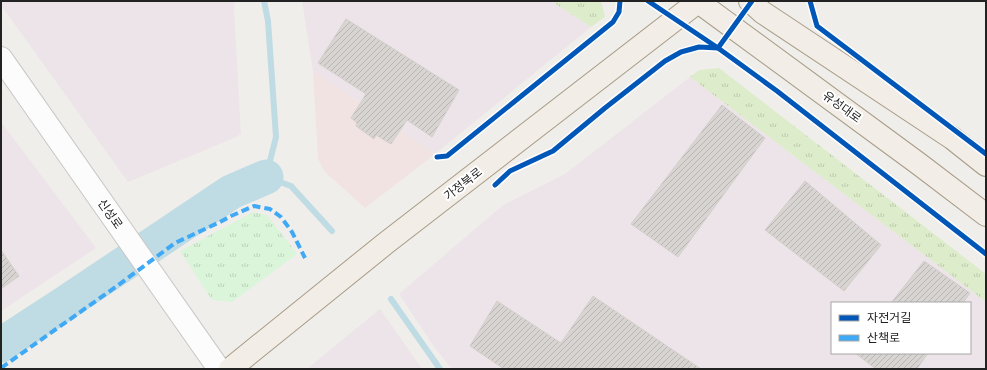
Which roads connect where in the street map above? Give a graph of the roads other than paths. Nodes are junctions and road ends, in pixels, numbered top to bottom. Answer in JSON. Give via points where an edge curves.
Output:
{"nodes":[{"id":1,"x":698,"y":1,"type":"edge"},
{"id":2,"x":750,"y":1,"type":"edge"},
{"id":3,"x":1,"y":58,"type":"edge"},
{"id":4,"x":986,"y":165,"type":"edge"},
{"id":5,"x":986,"y":215,"type":"edge"},
{"id":6,"x":219,"y":369,"type":"edge"},
{"id":7,"x":230,"y":369,"type":"edge"}],
"edges":[{"from":1,"to":5,"type":"main road","name":"유성대로"},
{"from":1,"to":7,"type":"main road","name":"가정북로"},
{"from":2,"to":4,"type":"main road","via":[[762,12],[952,138]]},
{"from":3,"to":6,"type":"street","name":"신성로"}]}
